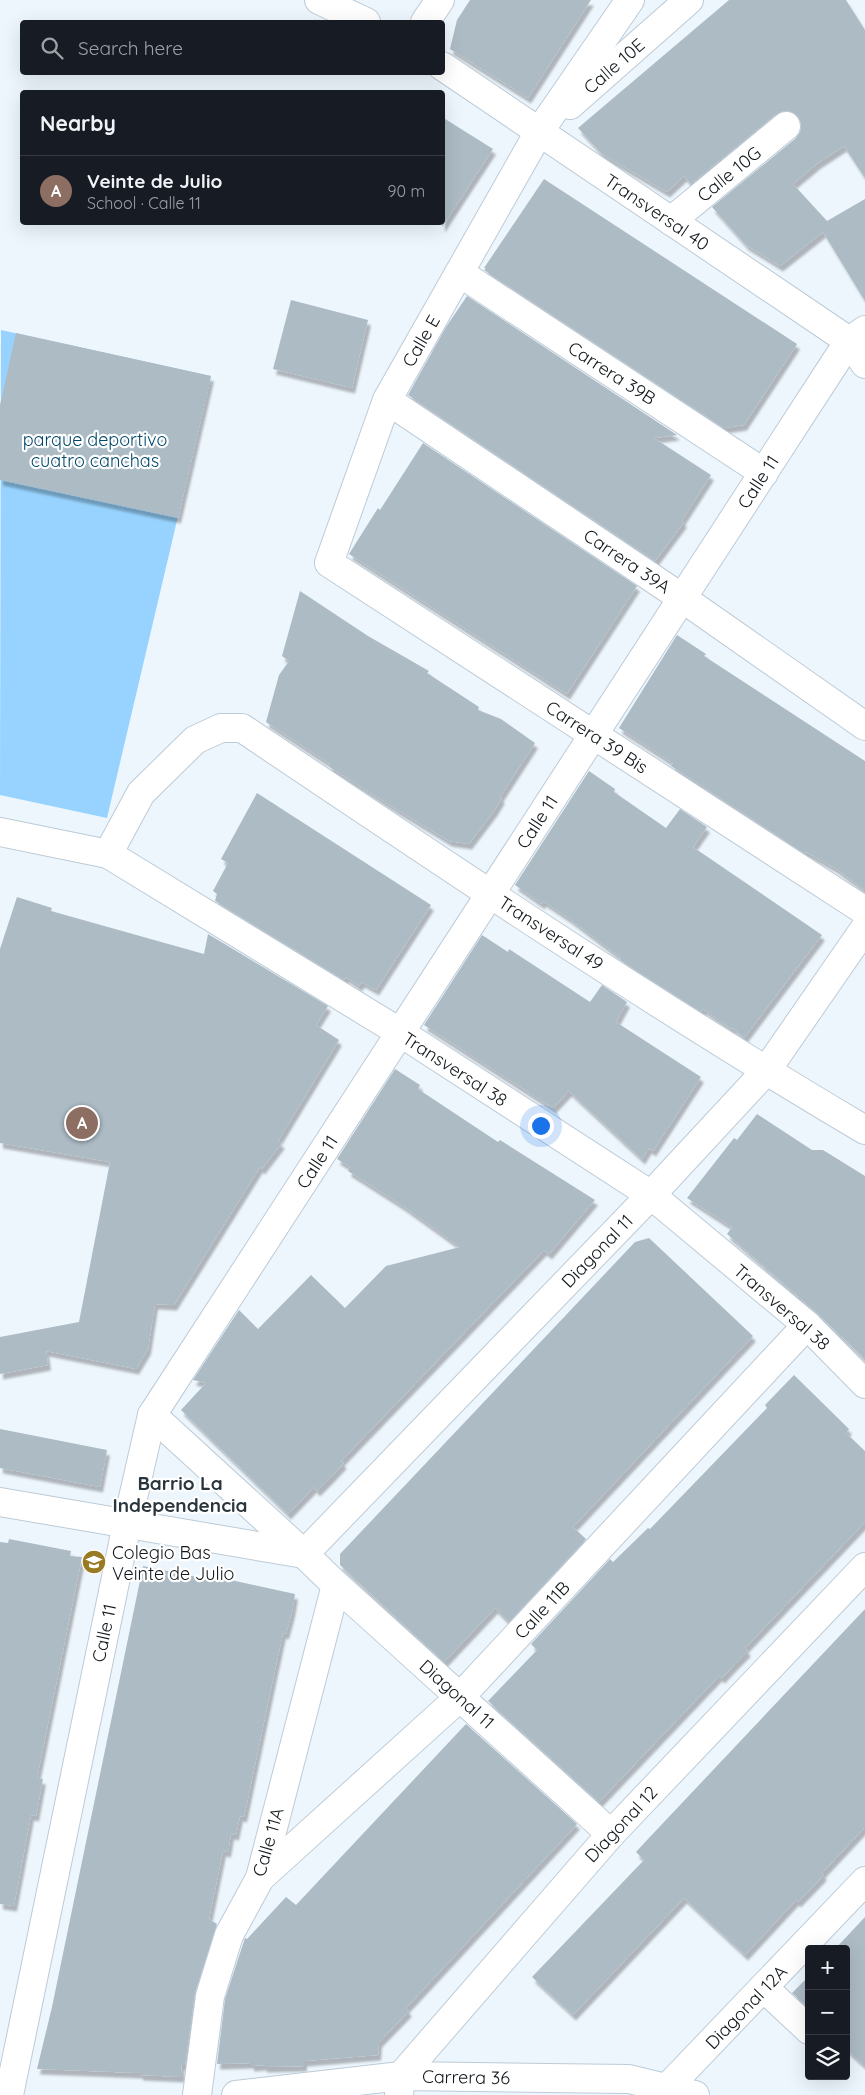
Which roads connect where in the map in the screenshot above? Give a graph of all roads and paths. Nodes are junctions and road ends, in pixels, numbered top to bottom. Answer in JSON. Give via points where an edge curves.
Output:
{"nodes":[{"id":1,"x":319,"y":0,"type":"edge"},
{"id":2,"x":440,"y":0,"type":"edge"},
{"id":3,"x":630,"y":0,"type":"edge"},
{"id":4,"x":689,"y":0,"type":"edge"},
{"id":5,"x":362,"y":20,"type":"edge"},
{"id":6,"x":426,"y":20,"type":"edge"},
{"id":7,"x":445,"y":68,"type":"edge"},
{"id":8,"x":786,"y":126,"type":"dead end"},
{"id":9,"x":539,"y":132,"type":"junction"},
{"id":10,"x":671,"y":221,"type":"junction"},
{"id":11,"x":460,"y":273,"type":"junction"},
{"id":12,"x":857,"y":336,"type":"edge"},
{"id":13,"x":865,"y":364,"type":"edge"},
{"id":14,"x":387,"y":400,"type":"junction"},
{"id":15,"x":764,"y":473,"type":"junction"},
{"id":16,"x":329,"y":563,"type":"joint"},
{"id":17,"x":682,"y":598,"type":"junction"},
{"id":18,"x":865,"y":726,"type":"edge"},
{"id":19,"x":594,"y":735,"type":"junction"},
{"id":20,"x":0,"y":832,"type":"edge"},
{"id":21,"x":108,"y":854,"type":"junction"},
{"id":22,"x":490,"y":894,"type":"junction"},
{"id":23,"x":865,"y":911,"type":"edge"},
{"id":24,"x":865,"y":928,"type":"edge"},
{"id":25,"x":400,"y":1033,"type":"junction"},
{"id":26,"x":766,"y":1072,"type":"junction"},
{"id":27,"x":865,"y":1130,"type":"edge"},
{"id":28,"x":651,"y":1195,"type":"junction"},
{"id":29,"x":807,"y":1325,"type":"junction"},
{"id":30,"x":865,"y":1384,"type":"edge"},
{"id":31,"x":152,"y":1415,"type":"junction"},
{"id":32,"x":0,"y":1502,"type":"edge"},
{"id":33,"x":127,"y":1524,"type":"junction"},
{"id":34,"x":304,"y":1554,"type":"junction"},
{"id":35,"x":865,"y":1567,"type":"edge"},
{"id":36,"x":336,"y":1585,"type":"junction"},
{"id":37,"x":460,"y":1697,"type":"junction"},
{"id":38,"x":611,"y":1834,"type":"junction"},
{"id":39,"x":260,"y":1878,"type":"junction"},
{"id":40,"x":865,"y":1881,"type":"edge"},
{"id":41,"x":764,"y":1988,"type":"junction"},
{"id":42,"x":805,"y":2026,"type":"edge"},
{"id":43,"x":400,"y":2086,"type":"edge"},
{"id":44,"x":628,"y":2087,"type":"edge"},
{"id":45,"x":667,"y":2088,"type":"junction"},
{"id":46,"x":9,"y":2095,"type":"edge"},
{"id":47,"x":197,"y":2095,"type":"edge"},
{"id":48,"x":236,"y":2095,"type":"edge"},
{"id":49,"x":695,"y":2095,"type":"edge"}],
"edges":[{"from":1,"to":5,"type":"street"},
{"from":2,"to":6,"type":"street"},
{"from":3,"to":9,"type":"street"},
{"from":4,"to":9,"type":"street","name":"Calle 10E"},
{"from":7,"to":9,"type":"street","name":"Transversal 40"},
{"from":8,"to":10,"type":"street","name":"Calle 10G"},
{"from":9,"to":10,"type":"street","name":"Transversal 40"},
{"from":9,"to":11,"type":"street","name":"Calle E"},
{"from":10,"to":12,"type":"street","name":"Transversal 40"},
{"from":11,"to":14,"type":"street","name":"Calle E"},
{"from":11,"to":15,"type":"street","name":"Carrera 39B"},
{"from":12,"to":13,"type":"street","name":"Transversal 40"},
{"from":12,"to":15,"type":"street","name":"Calle 11"},
{"from":14,"to":16,"type":"street","name":"Calle E"},
{"from":14,"to":17,"type":"street","name":"Carrera 39A"},
{"from":15,"to":17,"type":"street","name":"Calle 11"},
{"from":16,"to":19,"type":"street","name":"Carrera 39 Bis"},
{"from":17,"to":18,"type":"street","name":"Carrera 39A"},
{"from":17,"to":19,"type":"street","name":"Calle 11"},
{"from":19,"to":22,"type":"street","name":"Calle 11"},
{"from":19,"to":23,"type":"street","name":"Carrera 39 Bis"},
{"from":20,"to":21,"type":"street","name":"Transversal 38"},
{"from":21,"to":22,"type":"street","name":"Transversal 49","via":[[141,793],[194,740],[221,728],[242,728]]},
{"from":21,"to":25,"type":"street","name":"Transversal 38"},
{"from":22,"to":25,"type":"street","name":"Calle 11"},
{"from":22,"to":26,"type":"street","name":"Transversal 49"},
{"from":24,"to":26,"type":"street","name":"Diagonal 11"},
{"from":25,"to":28,"type":"street","name":"Transversal 38"},
{"from":25,"to":31,"type":"street","name":"Calle 11"},
{"from":26,"to":27,"type":"street","name":"Transversal 49"},
{"from":26,"to":28,"type":"street","name":"Diagonal 11"},
{"from":28,"to":29,"type":"street","name":"Transversal 38"},
{"from":28,"to":34,"type":"street","name":"Diagonal 11"},
{"from":29,"to":30,"type":"street","name":"Transversal 38"},
{"from":29,"to":37,"type":"street","name":"Calle 11B"},
{"from":31,"to":33,"type":"street","name":"Calle 11"},
{"from":31,"to":34,"type":"street","name":"Diagonal 11"},
{"from":32,"to":33,"type":"street"},
{"from":33,"to":34,"type":"street"},
{"from":33,"to":46,"type":"street","name":"Calle 11"},
{"from":34,"to":36,"type":"street","name":"Diagonal 11"},
{"from":35,"to":38,"type":"street","name":"Diagonal 12"},
{"from":36,"to":37,"type":"street","name":"Diagonal 11"},
{"from":36,"to":39,"type":"street","name":"Calle 11A"},
{"from":37,"to":38,"type":"street","name":"Diagonal 11"},
{"from":37,"to":39,"type":"street","name":"Calle 11B"},
{"from":38,"to":43,"type":"street","name":"Diagonal 12"},
{"from":39,"to":47,"type":"street","name":"Calle 11A","via":[[229,1935],[210,1996]]},
{"from":40,"to":41,"type":"street","name":"Diagonal 12A"},
{"from":41,"to":42,"type":"street"},
{"from":41,"to":45,"type":"street","name":"Diagonal 12A"},
{"from":43,"to":44,"type":"street","name":"Carrera 36"},
{"from":43,"to":48,"type":"street","name":"Carrera 36"},
{"from":44,"to":45,"type":"street","name":"Carrera 36"},
{"from":45,"to":49,"type":"street","name":"Carrera 36"}]}
